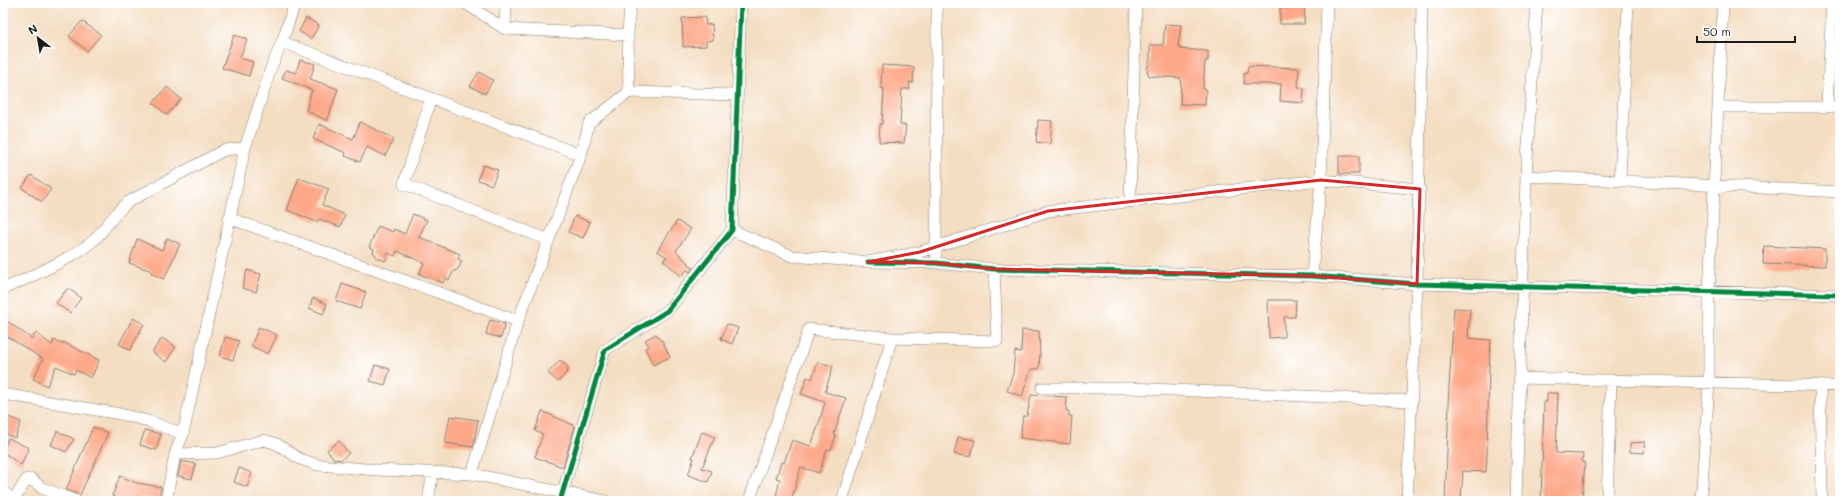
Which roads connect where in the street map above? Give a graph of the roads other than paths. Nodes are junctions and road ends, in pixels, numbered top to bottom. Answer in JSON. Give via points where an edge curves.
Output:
{"nodes":[{"id":1,"x":295,"y":3,"type":"edge"},
{"id":2,"x":465,"y":3,"type":"edge"},
{"id":3,"x":506,"y":3,"type":"edge"},
{"id":4,"x":630,"y":3,"type":"edge"},
{"id":5,"x":741,"y":3,"type":"edge"},
{"id":6,"x":937,"y":3,"type":"edge"},
{"id":7,"x":1136,"y":3,"type":"edge"},
{"id":8,"x":1328,"y":3,"type":"edge"},
{"id":9,"x":1422,"y":3,"type":"edge"},
{"id":10,"x":1537,"y":3,"type":"edge"},
{"id":11,"x":1628,"y":3,"type":"edge"},
{"id":12,"x":1723,"y":3,"type":"edge"},
{"id":13,"x":1832,"y":3,"type":"edge"},
{"id":14,"x":505,"y":29,"type":"junction"},
{"id":15,"x":628,"y":35,"type":"junction"},
{"id":16,"x":282,"y":42,"type":"junction"},
{"id":17,"x":629,"y":92,"type":"junction"},
{"id":18,"x":736,"y":95,"type":"junction"},
{"id":19,"x":431,"y":98,"type":"junction"},
{"id":20,"x":1718,"y":107,"type":"junction"},
{"id":21,"x":1827,"y":107,"type":"junction"},
{"id":22,"x":1840,"y":107,"type":"edge"},
{"id":23,"x":245,"y":148,"type":"junction"},
{"id":24,"x":581,"y":155,"type":"junction"},
{"id":25,"x":1526,"y":176,"type":"junction"},
{"id":26,"x":1320,"y":180,"type":"junction"},
{"id":27,"x":1620,"y":181,"type":"junction"},
{"id":28,"x":1714,"y":185,"type":"junction"},
{"id":29,"x":1420,"y":189,"type":"junction"},
{"id":30,"x":1840,"y":192,"type":"edge"},
{"id":31,"x":1130,"y":202,"type":"junction"},
{"id":32,"x":229,"y":218,"type":"junction"},
{"id":33,"x":732,"y":230,"type":"junction"},
{"id":34,"x":549,"y":240,"type":"junction"},
{"id":35,"x":936,"y":247,"type":"junction"},
{"id":36,"x":868,"y":262,"type":"junction"},
{"id":37,"x":936,"y":263,"type":"junction"},
{"id":38,"x":994,"y":269,"type":"junction"},
{"id":39,"x":1312,"y":276,"type":"junction"},
{"id":40,"x":1417,"y":284,"type":"junction"},
{"id":41,"x":1522,"y":287,"type":"junction"},
{"id":42,"x":3,"y":289,"type":"edge"},
{"id":43,"x":1709,"y":292,"type":"junction"},
{"id":44,"x":1840,"y":295,"type":"edge"},
{"id":45,"x":518,"y":321,"type":"junction"},
{"id":46,"x":892,"y":338,"type":"junction"},
{"id":47,"x":1520,"y":378,"type":"junction"},
{"id":48,"x":1611,"y":380,"type":"junction"},
{"id":49,"x":1709,"y":383,"type":"junction"},
{"id":50,"x":1820,"y":385,"type":"junction"},
{"id":51,"x":1840,"y":386,"type":"edge"},
{"id":52,"x":1042,"y":388,"type":"dead end"},
{"id":53,"x":3,"y":394,"type":"edge"},
{"id":54,"x":1412,"y":401,"type":"junction"},
{"id":55,"x":183,"y":434,"type":"junction"},
{"id":56,"x":176,"y":454,"type":"junction"},
{"id":57,"x":432,"y":472,"type":"junction"},
{"id":58,"x":472,"y":474,"type":"junction"},
{"id":59,"x":3,"y":492,"type":"edge"},
{"id":60,"x":562,"y":497,"type":"edge"},
{"id":61,"x":14,"y":501,"type":"edge"},
{"id":62,"x":76,"y":501,"type":"edge"},
{"id":63,"x":166,"y":501,"type":"edge"},
{"id":64,"x":428,"y":501,"type":"edge"},
{"id":65,"x":605,"y":501,"type":"edge"},
{"id":66,"x":749,"y":501,"type":"edge"},
{"id":67,"x":842,"y":501,"type":"edge"},
{"id":68,"x":1407,"y":501,"type":"edge"},
{"id":69,"x":1516,"y":501,"type":"edge"},
{"id":70,"x":1607,"y":501,"type":"edge"},
{"id":71,"x":1702,"y":501,"type":"edge"},
{"id":72,"x":1822,"y":501,"type":"edge"}],
"edges":[{"from":1,"to":16,"type":"street"},
{"from":2,"to":14,"type":"street"},
{"from":3,"to":14,"type":"street"},
{"from":4,"to":15,"type":"street"},
{"from":5,"to":18,"type":"street"},
{"from":6,"to":35,"type":"street"},
{"from":7,"to":31,"type":"street"},
{"from":8,"to":26,"type":"street"},
{"from":9,"to":29,"type":"street"},
{"from":10,"to":25,"type":"street"},
{"from":11,"to":27,"type":"street"},
{"from":12,"to":20,"type":"street"},
{"from":13,"to":21,"type":"street"},
{"from":14,"to":15,"type":"street"},
{"from":15,"to":17,"type":"street"},
{"from":16,"to":19,"type":"street"},
{"from":16,"to":23,"type":"street"},
{"from":17,"to":18,"type":"street"},
{"from":17,"to":24,"type":"street","via":[[589,124]]},
{"from":18,"to":33,"type":"street"},
{"from":19,"to":24,"type":"street"},
{"from":19,"to":34,"type":"street","via":[[404,184]]},
{"from":20,"to":21,"type":"street"},
{"from":20,"to":28,"type":"street"},
{"from":21,"to":22,"type":"street"},
{"from":23,"to":32,"type":"street"},
{"from":23,"to":42,"type":"street","via":[[224,150],[128,202],[115,213],[94,239],[74,254]]},
{"from":24,"to":34,"type":"street"},
{"from":25,"to":27,"type":"street"},
{"from":25,"to":41,"type":"street"},
{"from":26,"to":29,"type":"street"},
{"from":26,"to":31,"type":"street"},
{"from":26,"to":39,"type":"street"},
{"from":27,"to":28,"type":"street"},
{"from":28,"to":30,"type":"street"},
{"from":28,"to":43,"type":"street"},
{"from":29,"to":40,"type":"street"},
{"from":31,"to":35,"type":"street","via":[[1048,212]]},
{"from":32,"to":45,"type":"street"},
{"from":32,"to":55,"type":"street"},
{"from":33,"to":36,"type":"street","via":[[792,256]]},
{"from":33,"to":60,"type":"street","via":[[667,311],[605,350]]},
{"from":34,"to":45,"type":"street"},
{"from":35,"to":36,"type":"street"},
{"from":35,"to":37,"type":"street"},
{"from":36,"to":37,"type":"street"},
{"from":37,"to":38,"type":"street"},
{"from":38,"to":39,"type":"street"},
{"from":38,"to":46,"type":"street","via":[[997,341]]},
{"from":39,"to":40,"type":"street"},
{"from":40,"to":41,"type":"street"},
{"from":40,"to":54,"type":"street"},
{"from":41,"to":43,"type":"street"},
{"from":41,"to":47,"type":"street"},
{"from":43,"to":44,"type":"street"},
{"from":43,"to":49,"type":"street"},
{"from":45,"to":58,"type":"street"},
{"from":46,"to":66,"type":"street","via":[[809,329]]},
{"from":46,"to":67,"type":"street"},
{"from":47,"to":48,"type":"street"},
{"from":47,"to":69,"type":"street"},
{"from":48,"to":49,"type":"street"},
{"from":48,"to":70,"type":"street"},
{"from":49,"to":50,"type":"street"},
{"from":49,"to":71,"type":"street"},
{"from":50,"to":51,"type":"street"},
{"from":50,"to":72,"type":"street"},
{"from":52,"to":54,"type":"street","via":[[1130,388]]},
{"from":53,"to":55,"type":"street","via":[[120,414]]},
{"from":54,"to":68,"type":"street"},
{"from":55,"to":56,"type":"street"},
{"from":56,"to":57,"type":"street","via":[[231,451],[264,440],[277,444],[300,459],[318,465]]},
{"from":56,"to":63,"type":"street"},
{"from":57,"to":58,"type":"street"},
{"from":57,"to":64,"type":"street"},
{"from":58,"to":60,"type":"street"},
{"from":59,"to":61,"type":"street"},
{"from":60,"to":65,"type":"street"},
{"from":61,"to":62,"type":"street","via":[[27,479],[31,479],[42,488]]}]}
